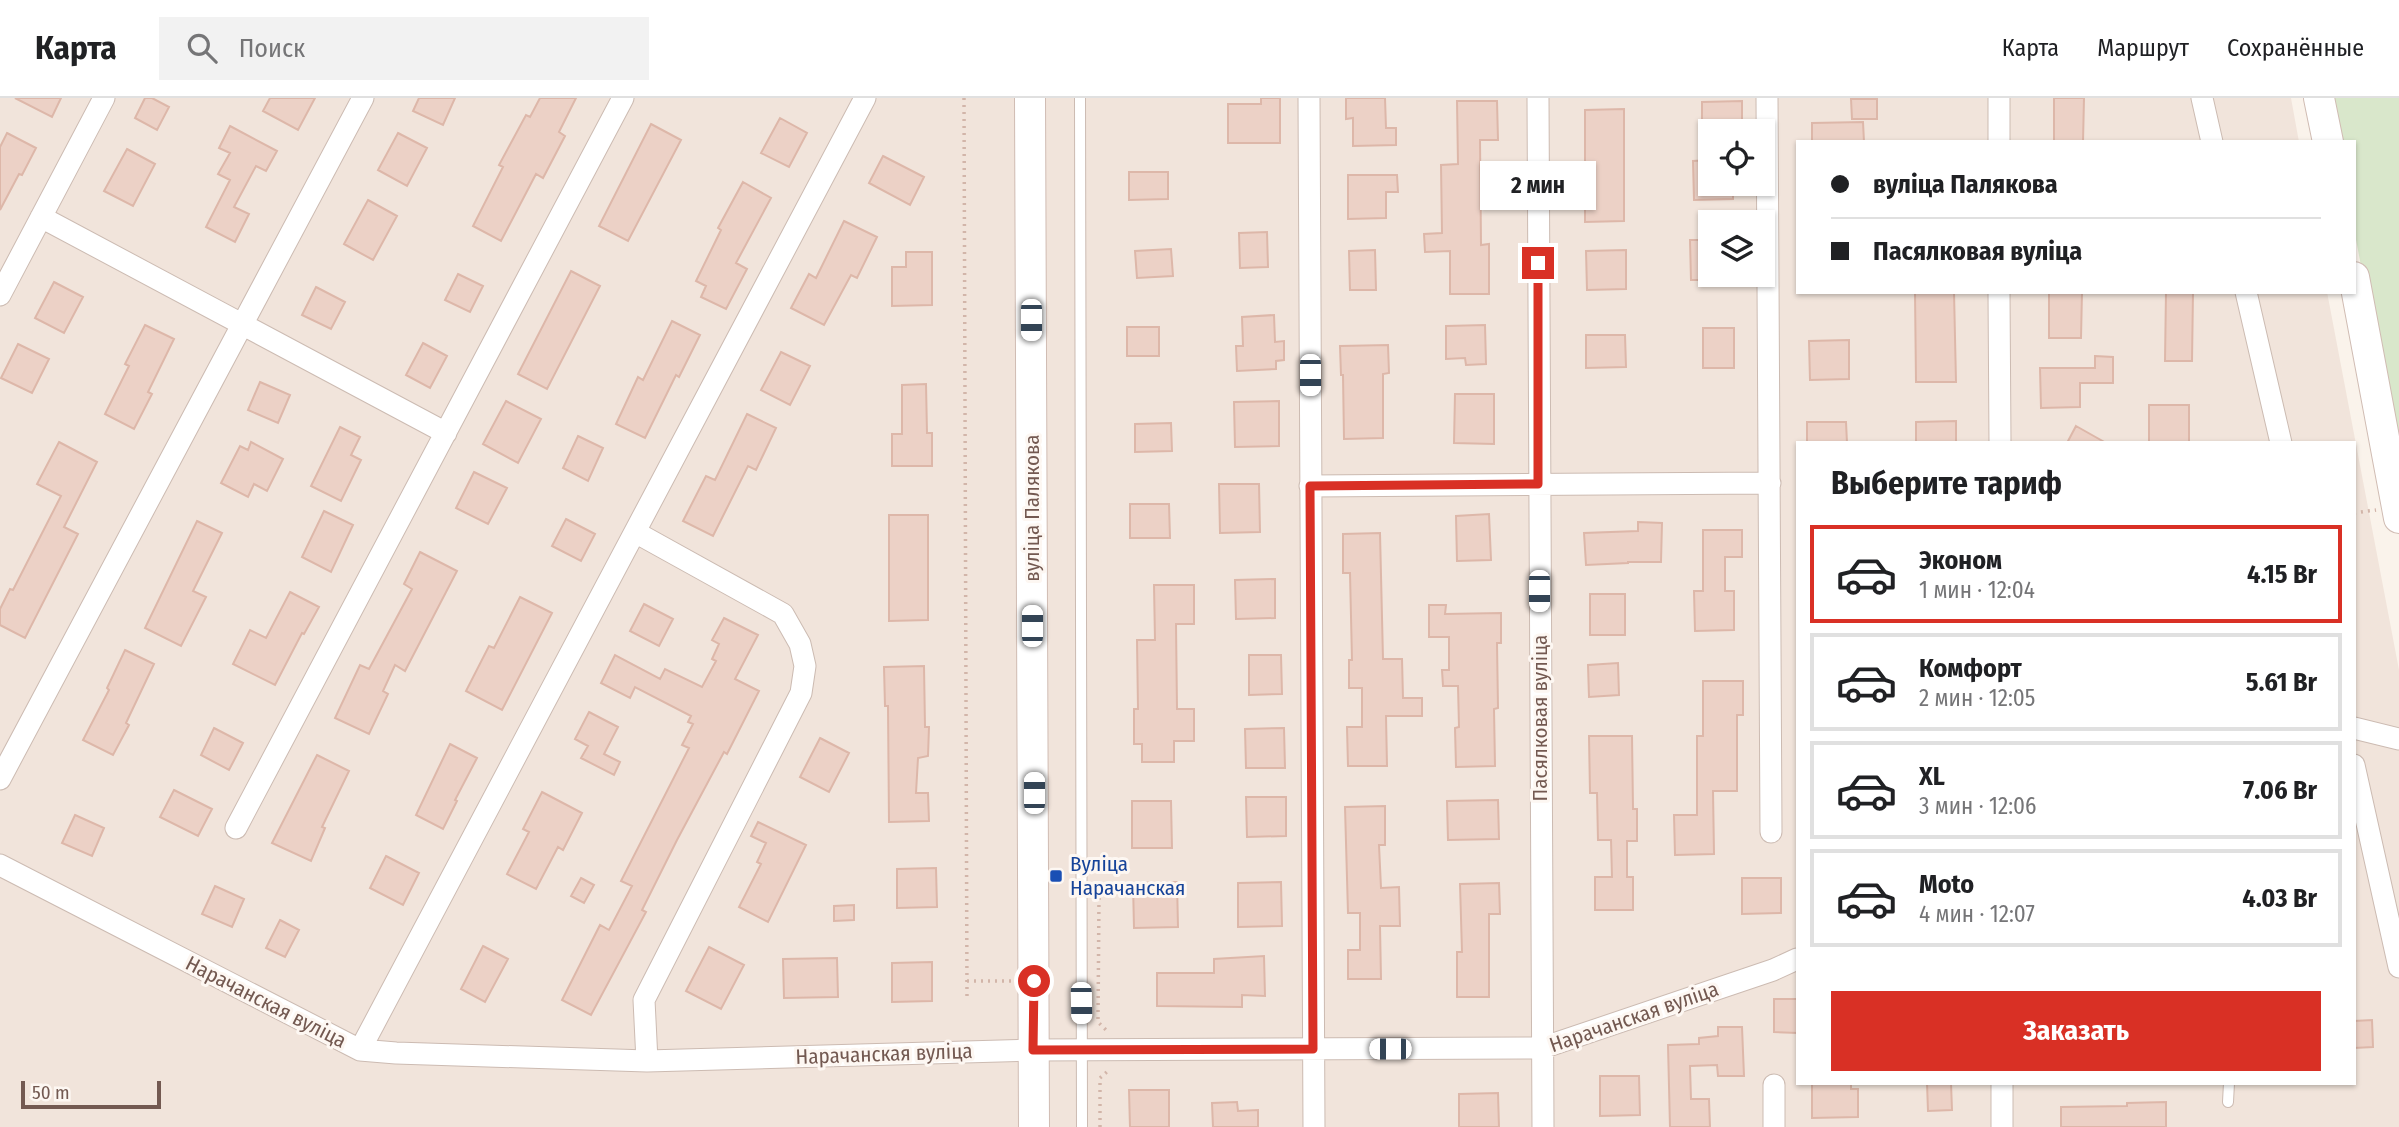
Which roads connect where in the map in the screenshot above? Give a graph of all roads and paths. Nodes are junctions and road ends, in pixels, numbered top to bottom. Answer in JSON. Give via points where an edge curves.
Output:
{"nodes":[{"id":1,"x":104,"y":98,"type":"edge"},
{"id":2,"x":363,"y":98,"type":"edge"},
{"id":3,"x":623,"y":98,"type":"edge"},
{"id":4,"x":865,"y":98,"type":"edge"},
{"id":5,"x":964,"y":98,"type":"edge"},
{"id":6,"x":1030,"y":98,"type":"edge"},
{"id":7,"x":1080,"y":98,"type":"edge"},
{"id":8,"x":1309,"y":98,"type":"edge"},
{"id":9,"x":1538,"y":98,"type":"edge"},
{"id":10,"x":1767,"y":98,"type":"edge"},
{"id":11,"x":1999,"y":98,"type":"edge"},
{"id":12,"x":2202,"y":98,"type":"edge"},
{"id":13,"x":2319,"y":98,"type":"edge"},
{"id":14,"x":1999,"y":140,"type":"edge"},
{"id":15,"x":2212,"y":140,"type":"edge"},
{"id":16,"x":2328,"y":140,"type":"edge"},
{"id":17,"x":41,"y":217,"type":"junction"},
{"id":18,"x":2356,"y":286,"type":"edge"},
{"id":19,"x":1999,"y":294,"type":"edge"},
{"id":20,"x":2246,"y":294,"type":"edge"},
{"id":21,"x":0,"y":295,"type":"edge"},
{"id":22,"x":243,"y":325,"type":"junction"},
{"id":23,"x":446,"y":433,"type":"junction"},
{"id":24,"x":2000,"y":441,"type":"edge"},
{"id":25,"x":2281,"y":441,"type":"edge"},
{"id":26,"x":2396,"y":476,"type":"edge"},
{"id":27,"x":1770,"y":483,"type":"junction"},
{"id":28,"x":1538,"y":484,"type":"junction"},
{"id":29,"x":1310,"y":486,"type":"junction"},
{"id":30,"x":2356,"y":513,"type":"edge"},
{"id":31,"x":2393,"y":513,"type":"edge"},
{"id":32,"x":635,"y":532,"type":"junction"},
{"id":33,"x":2356,"y":729,"type":"edge"},
{"id":34,"x":2399,"y":740,"type":"edge"},
{"id":35,"x":2356,"y":774,"type":"edge"},
{"id":36,"x":0,"y":779,"type":"edge"},
{"id":37,"x":236,"y":828,"type":"dead end"},
{"id":38,"x":1771,"y":832,"type":"dead end"},
{"id":39,"x":0,"y":865,"type":"edge"},
{"id":40,"x":1796,"y":959,"type":"edge"},
{"id":41,"x":2399,"y":967,"type":"edge"},
{"id":42,"x":967,"y":981,"type":"junction"},
{"id":43,"x":1021,"y":981,"type":"dead end"},
{"id":44,"x":967,"y":1000,"type":"dead end"},
{"id":45,"x":1542,"y":1048,"type":"junction"},
{"id":46,"x":1082,"y":1049,"type":"junction"},
{"id":47,"x":1313,"y":1049,"type":"junction"},
{"id":48,"x":360,"y":1050,"type":"junction"},
{"id":49,"x":1033,"y":1050,"type":"junction"},
{"id":50,"x":647,"y":1061,"type":"junction"},
{"id":51,"x":1112,"y":1068,"type":"dead end"},
{"id":52,"x":1774,"y":1085,"type":"dead end"},
{"id":53,"x":2002,"y":1085,"type":"edge"},
{"id":54,"x":2228,"y":1085,"type":"edge"},
{"id":55,"x":2228,"y":1102,"type":"dead end"},
{"id":56,"x":1034,"y":1127,"type":"edge"},
{"id":57,"x":1082,"y":1127,"type":"edge"},
{"id":58,"x":1100,"y":1127,"type":"edge"},
{"id":59,"x":1314,"y":1127,"type":"edge"},
{"id":60,"x":1543,"y":1127,"type":"edge"},
{"id":61,"x":1774,"y":1127,"type":"edge"},
{"id":62,"x":2002,"y":1127,"type":"edge"}],
"edges":[{"from":1,"to":17,"type":"street"},
{"from":2,"to":22,"type":"street"},
{"from":3,"to":23,"type":"street"},
{"from":4,"to":32,"type":"street"},
{"from":5,"to":42,"type":"path"},
{"from":6,"to":49,"type":"street","name":"вуліца Палякова"},
{"from":7,"to":46,"type":"lane"},
{"from":8,"to":29,"type":"street"},
{"from":9,"to":28,"type":"street","name":"Пасялковая вуліца"},
{"from":10,"to":27,"type":"street"},
{"from":11,"to":14,"type":"street"},
{"from":12,"to":15,"type":"street"},
{"from":13,"to":16,"type":"street"},
{"from":17,"to":21,"type":"street"},
{"from":17,"to":22,"type":"street"},
{"from":18,"to":26,"type":"street"},
{"from":19,"to":24,"type":"street"},
{"from":20,"to":25,"type":"street"},
{"from":22,"to":23,"type":"street"},
{"from":22,"to":36,"type":"street"},
{"from":23,"to":37,"type":"street"},
{"from":26,"to":31,"type":"street"},
{"from":27,"to":28,"type":"street"},
{"from":27,"to":38,"type":"street"},
{"from":28,"to":29,"type":"street"},
{"from":28,"to":45,"type":"street","name":"Пасялковая вуліца"},
{"from":29,"to":47,"type":"street"},
{"from":30,"to":31,"type":"path"},
{"from":32,"to":48,"type":"street"},
{"from":32,"to":50,"type":"street","via":[[783,614],[800,644],[805,666],[802,693],[643,1000]]},
{"from":33,"to":34,"type":"street"},
{"from":35,"to":41,"type":"street"},
{"from":39,"to":48,"type":"street","name":"Нарачанская вуліца"},
{"from":40,"to":45,"type":"street","name":"Нарачанская вуліца"},
{"from":42,"to":43,"type":"path"},
{"from":42,"to":44,"type":"path"},
{"from":45,"to":47,"type":"street","name":"Нарачанская вуліца"},
{"from":45,"to":60,"type":"street","name":"Пасялковая вуліца"},
{"from":46,"to":47,"type":"street","name":"Нарачанская вуліца"},
{"from":46,"to":49,"type":"street","name":"Нарачанская вуліца"},
{"from":46,"to":57,"type":"lane"},
{"from":47,"to":59,"type":"street"},
{"from":48,"to":50,"type":"street","name":"Нарачанская вуліца"},
{"from":49,"to":50,"type":"street","name":"Нарачанская вуліца"},
{"from":49,"to":56,"type":"street","name":"вуліца Палякова"},
{"from":51,"to":58,"type":"path","via":[[1100,1078]]},
{"from":52,"to":61,"type":"street"},
{"from":53,"to":62,"type":"street"},
{"from":54,"to":55,"type":"lane"}]}
